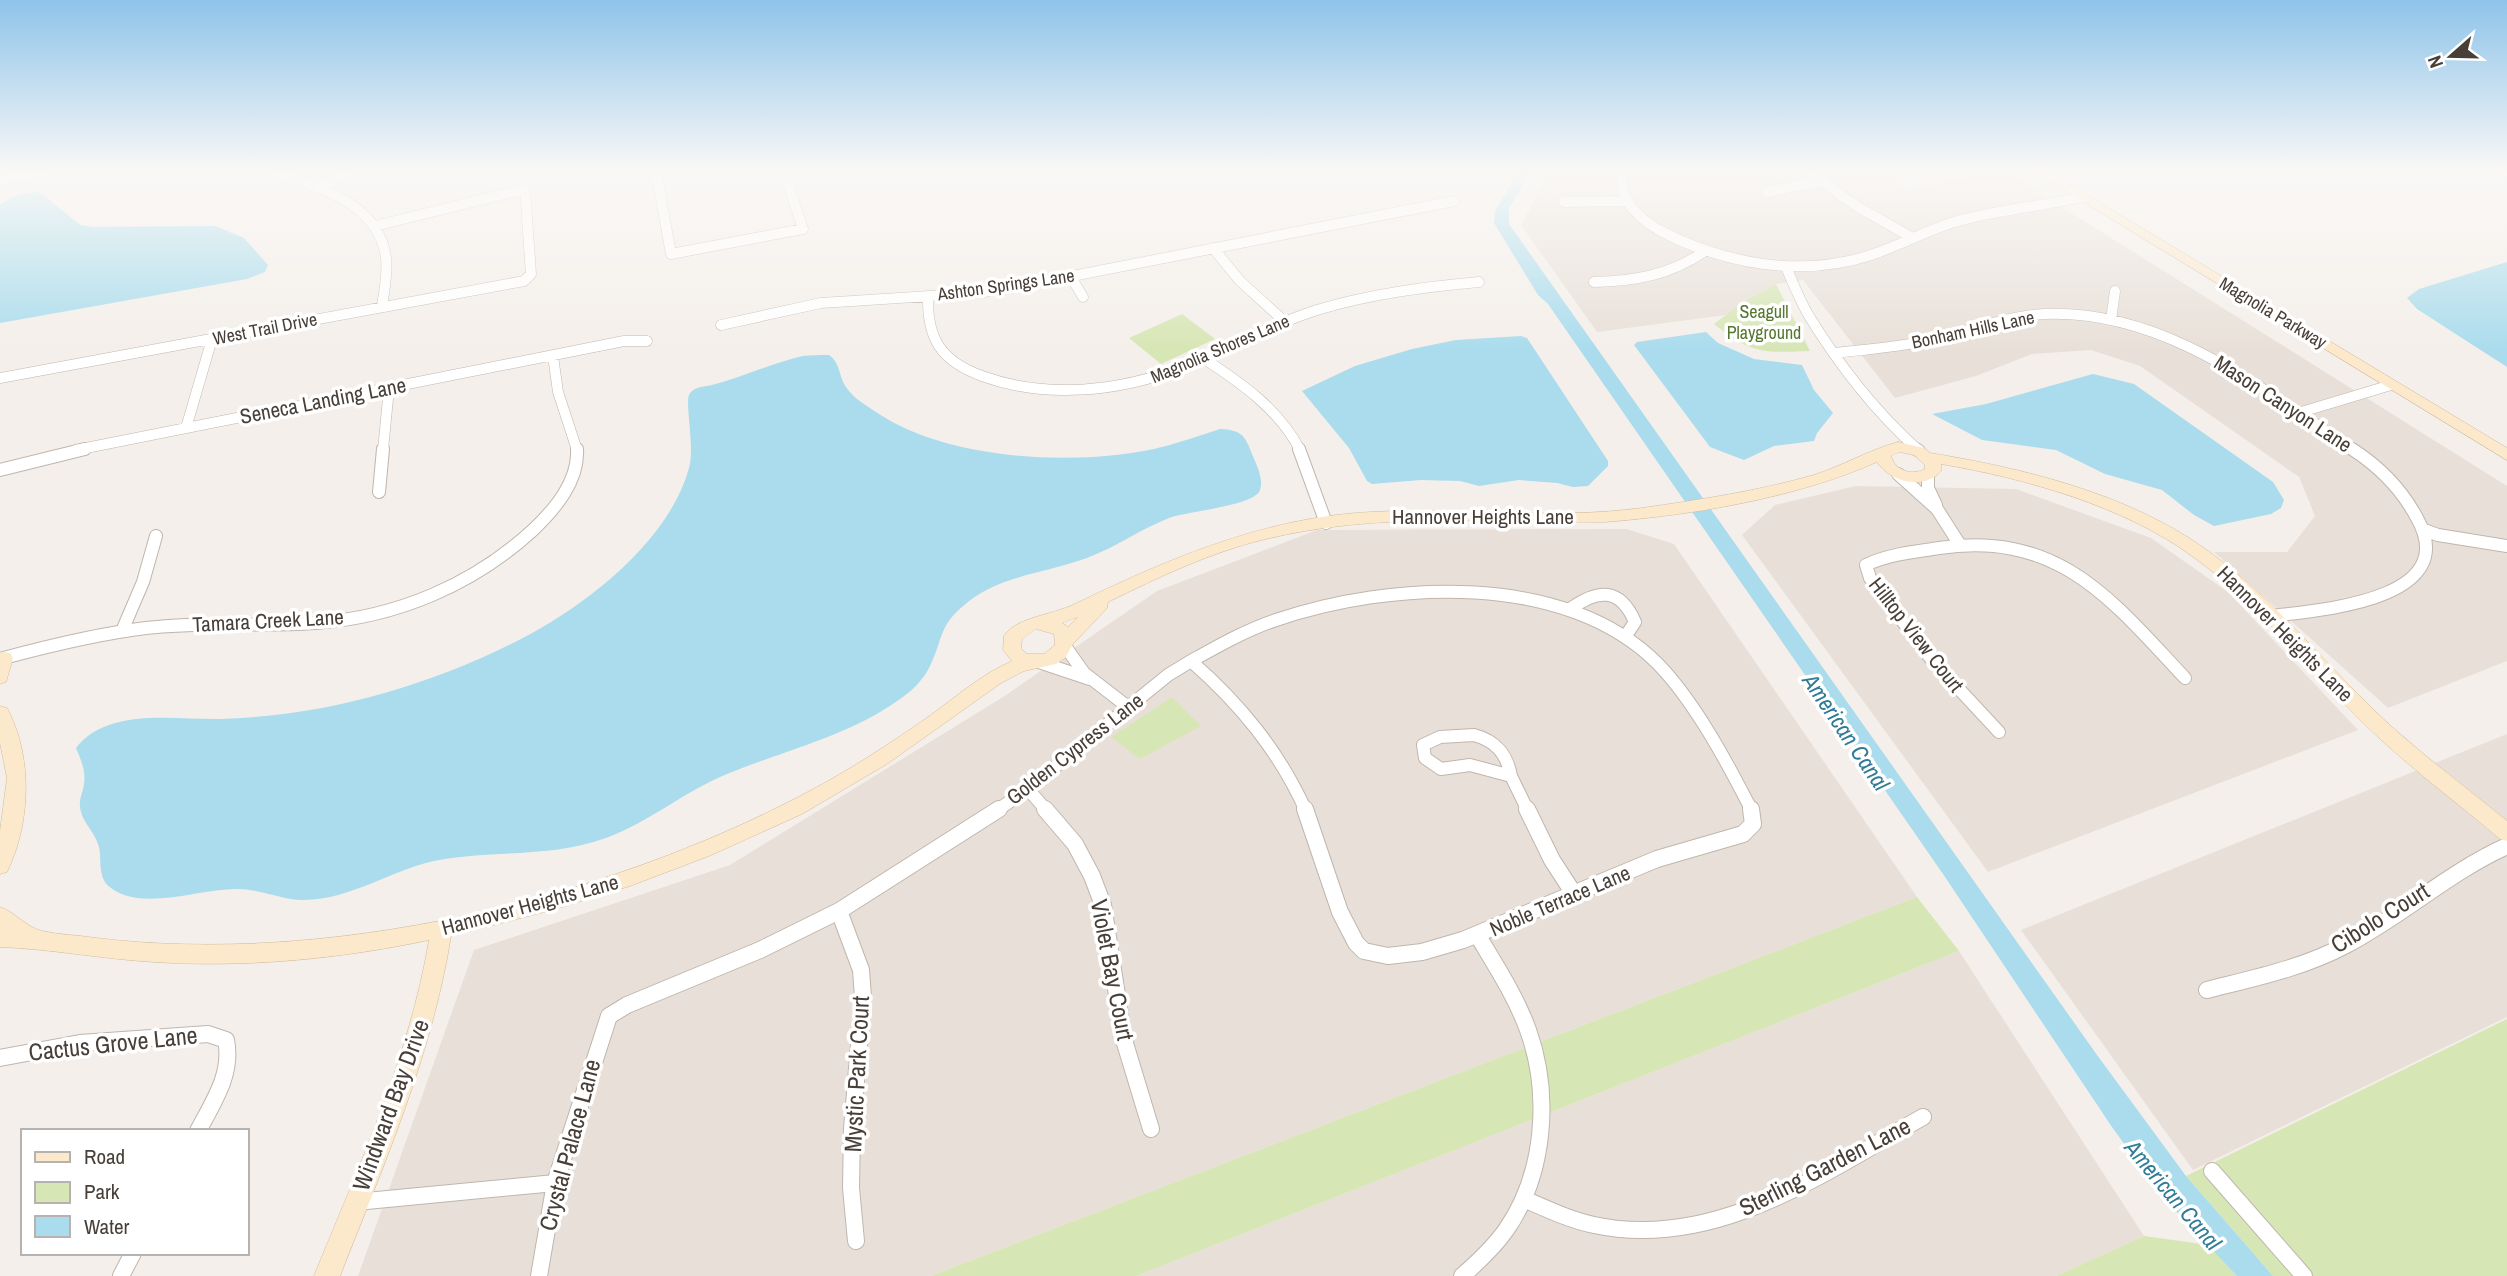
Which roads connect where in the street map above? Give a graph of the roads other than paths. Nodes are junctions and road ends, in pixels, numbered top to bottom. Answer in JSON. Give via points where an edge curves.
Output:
{"nodes":[{"id":1,"x":376,"y":231,"type":"edge"},
{"id":2,"x":527,"y":231,"type":"edge"},
{"id":3,"x":667,"y":231,"type":"edge"},
{"id":4,"x":795,"y":231,"type":"edge"},
{"id":5,"x":1298,"y":231,"type":"edge"},
{"id":6,"x":1660,"y":231,"type":"edge"},
{"id":7,"x":1900,"y":231,"type":"edge"},
{"id":8,"x":1932,"y":231,"type":"edge"},
{"id":9,"x":2136,"y":231,"type":"edge"},
{"id":10,"x":1911,"y":237,"type":"junction"},
{"id":11,"x":1213,"y":248,"type":"junction"},
{"id":12,"x":1705,"y":251,"type":"junction"},
{"id":13,"x":1786,"y":267,"type":"junction"},
{"id":14,"x":1071,"y":277,"type":"junction"},
{"id":15,"x":1479,"y":282,"type":"dead end"},
{"id":16,"x":1594,"y":282,"type":"dead end"},
{"id":17,"x":2115,"y":290,"type":"dead end"},
{"id":18,"x":929,"y":296,"type":"junction"},
{"id":19,"x":1083,"y":297,"type":"dead end"},
{"id":20,"x":382,"y":307,"type":"junction"},
{"id":21,"x":2111,"y":320,"type":"junction"},
{"id":22,"x":1284,"y":321,"type":"junction"},
{"id":23,"x":721,"y":324,"type":"dead end"},
{"id":24,"x":212,"y":339,"type":"junction"},
{"id":25,"x":647,"y":341,"type":"dead end"},
{"id":26,"x":1835,"y":353,"type":"junction"},
{"id":27,"x":553,"y":356,"type":"junction"},
{"id":28,"x":1203,"y":358,"type":"junction"},
{"id":29,"x":0,"y":378,"type":"edge"},
{"id":30,"x":2391,"y":385,"type":"junction"},
{"id":31,"x":389,"y":388,"type":"junction"},
{"id":32,"x":2298,"y":413,"type":"junction"},
{"id":33,"x":1883,"y":418,"type":"junction"},
{"id":34,"x":186,"y":428,"type":"junction"},
{"id":35,"x":1888,"y":451,"type":"junction"},
{"id":36,"x":1923,"y":454,"type":"junction"},
{"id":37,"x":2507,"y":455,"type":"edge"},
{"id":38,"x":1859,"y":467,"type":"junction"},
{"id":39,"x":0,"y":470,"type":"edge"},
{"id":40,"x":1995,"y":470,"type":"junction"},
{"id":41,"x":1895,"y":472,"type":"junction"},
{"id":42,"x":1929,"y":475,"type":"junction"},
{"id":43,"x":379,"y":492,"type":"dead end"},
{"id":44,"x":1937,"y":509,"type":"junction"},
{"id":45,"x":1326,"y":523,"type":"junction"},
{"id":46,"x":2424,"y":530,"type":"junction"},
{"id":47,"x":156,"y":536,"type":"dead end"},
{"id":48,"x":1960,"y":545,"type":"junction"},
{"id":49,"x":2507,"y":546,"type":"edge"},
{"id":50,"x":1114,"y":592,"type":"junction"},
{"id":51,"x":1570,"y":609,"type":"junction"},
{"id":52,"x":2271,"y":616,"type":"junction"},
{"id":53,"x":1045,"y":623,"type":"junction"},
{"id":54,"x":122,"y":631,"type":"junction"},
{"id":55,"x":1625,"y":637,"type":"junction"},
{"id":56,"x":1011,"y":643,"type":"junction"},
{"id":57,"x":1065,"y":643,"type":"junction"},
{"id":58,"x":2,"y":658,"type":"edge"},
{"id":59,"x":1190,"y":661,"type":"junction"},
{"id":60,"x":1034,"y":662,"type":"junction"},
{"id":61,"x":0,"y":677,"type":"edge"},
{"id":62,"x":2185,"y":678,"type":"dead end"},
{"id":63,"x":1090,"y":679,"type":"junction"},
{"id":64,"x":976,"y":690,"type":"junction"},
{"id":65,"x":1128,"y":707,"type":"junction"},
{"id":66,"x":0,"y":713,"type":"edge"},
{"id":67,"x":1999,"y":732,"type":"dead end"},
{"id":68,"x":1511,"y":776,"type":"junction"},
{"id":69,"x":1028,"y":789,"type":"junction"},
{"id":70,"x":1752,"y":824,"type":"joint"},
{"id":71,"x":2507,"y":833,"type":"edge"},
{"id":72,"x":4,"y":842,"type":"edge"},
{"id":73,"x":2507,"y":846,"type":"edge"},
{"id":74,"x":0,"y":866,"type":"edge"},
{"id":75,"x":1574,"y":894,"type":"junction"},
{"id":76,"x":839,"y":911,"type":"junction"},
{"id":77,"x":0,"y":916,"type":"edge"},
{"id":78,"x":441,"y":930,"type":"junction"},
{"id":79,"x":1478,"y":936,"type":"junction"},
{"id":80,"x":0,"y":938,"type":"edge"},
{"id":81,"x":35,"y":940,"type":"junction"},
{"id":82,"x":2207,"y":990,"type":"dead end"},
{"id":83,"x":610,"y":1016,"type":"joint"},
{"id":84,"x":0,"y":1058,"type":"edge"},
{"id":85,"x":1923,"y":1116,"type":"dead end"},
{"id":86,"x":199,"y":1129,"type":"edge"},
{"id":87,"x":1150,"y":1129,"type":"dead end"},
{"id":88,"x":2212,"y":1171,"type":"dead end"},
{"id":89,"x":555,"y":1182,"type":"junction"},
{"id":90,"x":1524,"y":1199,"type":"junction"},
{"id":91,"x":356,"y":1202,"type":"junction"},
{"id":92,"x":856,"y":1241,"type":"dead end"},
{"id":93,"x":132,"y":1255,"type":"edge"},
{"id":94,"x":121,"y":1276,"type":"edge"},
{"id":95,"x":327,"y":1276,"type":"edge"},
{"id":96,"x":539,"y":1276,"type":"edge"},
{"id":97,"x":1462,"y":1276,"type":"edge"},
{"id":98,"x":2304,"y":1276,"type":"edge"}],
"edges":[{"from":1,"to":20,"type":"street","via":[[386,261]]},
{"from":2,"to":20,"type":"street","name":"West Trail Drive","via":[[529,278]]},
{"from":3,"to":4,"type":"street","via":[[671,254]]},
{"from":5,"to":11,"type":"street","name":"Ashton Springs Lane"},
{"from":6,"to":12,"type":"street"},
{"from":7,"to":10,"type":"street"},
{"from":8,"to":10,"type":"street"},
{"from":9,"to":30,"type":"street","name":"Magnolia Parkway"},
{"from":10,"to":13,"type":"street","via":[[1859,259]]},
{"from":11,"to":14,"type":"street","name":"Ashton Springs Lane"},
{"from":11,"to":22,"type":"street","via":[[1240,281]]},
{"from":12,"to":13,"type":"street"},
{"from":12,"to":16,"type":"street","via":[[1688,264],[1656,276]]},
{"from":13,"to":26,"type":"street","via":[[1808,315]]},
{"from":14,"to":18,"type":"street","name":"Ashton Springs Lane"},
{"from":14,"to":19,"type":"street"},
{"from":15,"to":22,"type":"street","name":"Magnolia Shores Lane","via":[[1376,295]]},
{"from":17,"to":21,"type":"street"},
{"from":18,"to":23,"type":"street","name":"Ashton Springs Lane","via":[[821,303]]},
{"from":18,"to":28,"type":"street","name":"Magnolia Shores Lane","via":[[929,325],[942,349],[980,376],[1018,387],[1052,392],[1132,384]]},
{"from":20,"to":24,"type":"street","name":"West Trail Drive"},
{"from":21,"to":26,"type":"street","name":"Bonham Hills Lane","via":[[2045,314],[2010,318],[1933,340]]},
{"from":21,"to":32,"type":"street","name":"Mason Canyon Lane","via":[[2166,336],[2215,359]]},
{"from":22,"to":28,"type":"street","name":"Magnolia Shores Lane"},
{"from":24,"to":29,"type":"street","name":"West Trail Drive"},
{"from":24,"to":34,"type":"street"},
{"from":25,"to":27,"type":"street","name":"Seneca Landing Lane","via":[[624,341]]},
{"from":26,"to":33,"type":"street"},
{"from":27,"to":31,"type":"street","name":"Seneca Landing Lane"},
{"from":27,"to":54,"type":"street","name":"Tamara Creek Lane","via":[[558,392],[577,445],[574,472],[545,520],[471,578],[373,614],[329,621],[169,625]]},
{"from":28,"to":45,"type":"street","via":[[1255,396],[1290,433],[1303,455]]},
{"from":30,"to":32,"type":"street"},
{"from":30,"to":37,"type":"street","name":"Magnolia Parkway"},
{"from":31,"to":34,"type":"street","name":"Seneca Landing Lane"},
{"from":31,"to":43,"type":"street"},
{"from":32,"to":46,"type":"street","name":"Mason Canyon Lane","via":[[2375,464],[2406,496]]},
{"from":33,"to":35,"type":"street","via":[[1891,437]]},
{"from":33,"to":36,"type":"street"},
{"from":34,"to":39,"type":"street","name":"Seneca Landing Lane"},
{"from":35,"to":36,"type":"street","name":"Hannover Heights Lane","via":[[1905,447]]},
{"from":35,"to":38,"type":"street","name":"Hannover Heights Lane"},
{"from":35,"to":41,"type":"street","via":[[1884,462]]},
{"from":36,"to":40,"type":"street","name":"Hannover Heights Lane"},
{"from":36,"to":42,"type":"street","via":[[1934,468]]},
{"from":38,"to":41,"type":"street","name":"Hannover Heights Lane"},
{"from":38,"to":45,"type":"street","name":"Hannover Heights Lane","via":[[1766,492],[1605,517],[1370,517]]},
{"from":40,"to":42,"type":"street","name":"Hannover Heights Lane"},
{"from":40,"to":52,"type":"street","name":"Hannover Heights Lane","via":[[2076,492],[2151,524],[2219,568]]},
{"from":41,"to":42,"type":"street","name":"Hannover Heights Lane","via":[[1914,478]]},
{"from":41,"to":44,"type":"street"},
{"from":42,"to":44,"type":"street","via":[[1928,488]]},
{"from":44,"to":48,"type":"street"},
{"from":45,"to":50,"type":"street","name":"Hannover Heights Lane","via":[[1263,534],[1153,573]]},
{"from":46,"to":49,"type":"street"},
{"from":46,"to":52,"type":"street","via":[[2427,553],[2414,577],[2386,594],[2332,609]]},
{"from":47,"to":54,"type":"street","via":[[144,582]]},
{"from":48,"to":62,"type":"street","name":"Hilltop View Court","via":[[2029,551],[2062,566],[2100,594]]},
{"from":48,"to":67,"type":"street","name":"Hilltop View Court","via":[[1890,555],[1866,565],[1870,578],[1931,659]]},
{"from":50,"to":53,"type":"street","name":"Hannover Heights Lane"},
{"from":50,"to":57,"type":"street","name":"Hannover Heights Lane"},
{"from":51,"to":55,"type":"street","name":"Golden Cypress Lane"},
{"from":51,"to":55,"type":"street","via":[[1596,593],[1623,601],[1635,622]]},
{"from":51,"to":59,"type":"street","name":"Golden Cypress Lane","via":[[1518,596],[1382,596],[1278,619]]},
{"from":52,"to":71,"type":"street","name":"Hannover Heights Lane","via":[[2362,710]]},
{"from":53,"to":56,"type":"street","name":"Hannover Heights Lane","via":[[1026,626]]},
{"from":53,"to":57,"type":"street","via":[[1060,629]]},
{"from":54,"to":58,"type":"street","name":"Tamara Creek Lane"},
{"from":55,"to":70,"type":"street","name":"Golden Cypress Lane","via":[[1674,684],[1752,810]]},
{"from":56,"to":60,"type":"street","via":[[1016,656]]},
{"from":56,"to":64,"type":"street","name":"Hannover Heights Lane"},
{"from":57,"to":60,"type":"street","name":"Hannover Heights Lane","via":[[1055,657]]},
{"from":57,"to":63,"type":"street","via":[[1074,663]]},
{"from":58,"to":61,"type":"street"},
{"from":59,"to":65,"type":"street","name":"Golden Cypress Lane"},
{"from":59,"to":79,"type":"street","name":"Noble Terrace Lane","via":[[1246,714],[1291,781],[1312,825],[1343,918],[1363,951],[1399,956]]},
{"from":60,"to":63,"type":"street"},
{"from":60,"to":64,"type":"street","name":"Hannover Heights Lane","via":[[1012,667]]},
{"from":63,"to":65,"type":"street"},
{"from":64,"to":78,"type":"street","name":"Hannover Heights Lane","via":[[846,782],[774,818],[663,867],[547,904]]},
{"from":65,"to":69,"type":"street","name":"Golden Cypress Lane"},
{"from":66,"to":72,"type":"street","via":[[16,780],[16,802]]},
{"from":68,"to":68,"type":"street","via":[[1510,765],[1496,744],[1485,737],[1441,736],[1423,745],[1425,758],[1441,769],[1470,765]]},
{"from":68,"to":75,"type":"street"},
{"from":69,"to":76,"type":"street","name":"Golden Cypress Lane"},
{"from":69,"to":87,"type":"street","name":"Violet Bay Court","via":[[1075,844],[1093,876],[1103,905],[1124,1040]]},
{"from":70,"to":75,"type":"street","name":"Noble Terrace Lane","via":[[1743,834],[1656,860]]},
{"from":72,"to":74,"type":"street"},
{"from":73,"to":82,"type":"street","name":"Cibolo Court","via":[[2476,858],[2346,945],[2282,970]]},
{"from":75,"to":79,"type":"street","name":"Noble Terrace Lane"},
{"from":76,"to":83,"type":"street","name":"Golden Cypress Lane"},
{"from":76,"to":92,"type":"street","name":"Mystic Park Court","via":[[861,970],[863,998],[852,1129]]},
{"from":77,"to":81,"type":"street","name":"Hannover Heights Lane"},
{"from":78,"to":81,"type":"street","name":"Hannover Heights Lane","via":[[311,948],[229,953],[175,954]]},
{"from":78,"to":91,"type":"street","name":"Windward Bay Drive","via":[[418,1039]]},
{"from":79,"to":90,"type":"street","via":[[1513,996],[1535,1054],[1541,1134]]},
{"from":80,"to":81,"type":"street","name":"Hannover Heights Lane"},
{"from":83,"to":89,"type":"street","name":"Crystal Palace Lane","via":[[601,1031]]},
{"from":84,"to":86,"type":"street","name":"Cactus Grove Lane","via":[[80,1043],[208,1034],[226,1040],[230,1051],[226,1072]]},
{"from":85,"to":90,"type":"street","name":"Sterling Garden Lane","via":[[1793,1188],[1724,1218],[1682,1228],[1603,1226]]},
{"from":88,"to":98,"type":"street"},
{"from":89,"to":91,"type":"street"},
{"from":89,"to":96,"type":"street","name":"Crystal Palace Lane"},
{"from":90,"to":97,"type":"street","via":[[1511,1223]]},
{"from":91,"to":95,"type":"street","name":"Windward Bay Drive"},
{"from":93,"to":94,"type":"street"}]}
